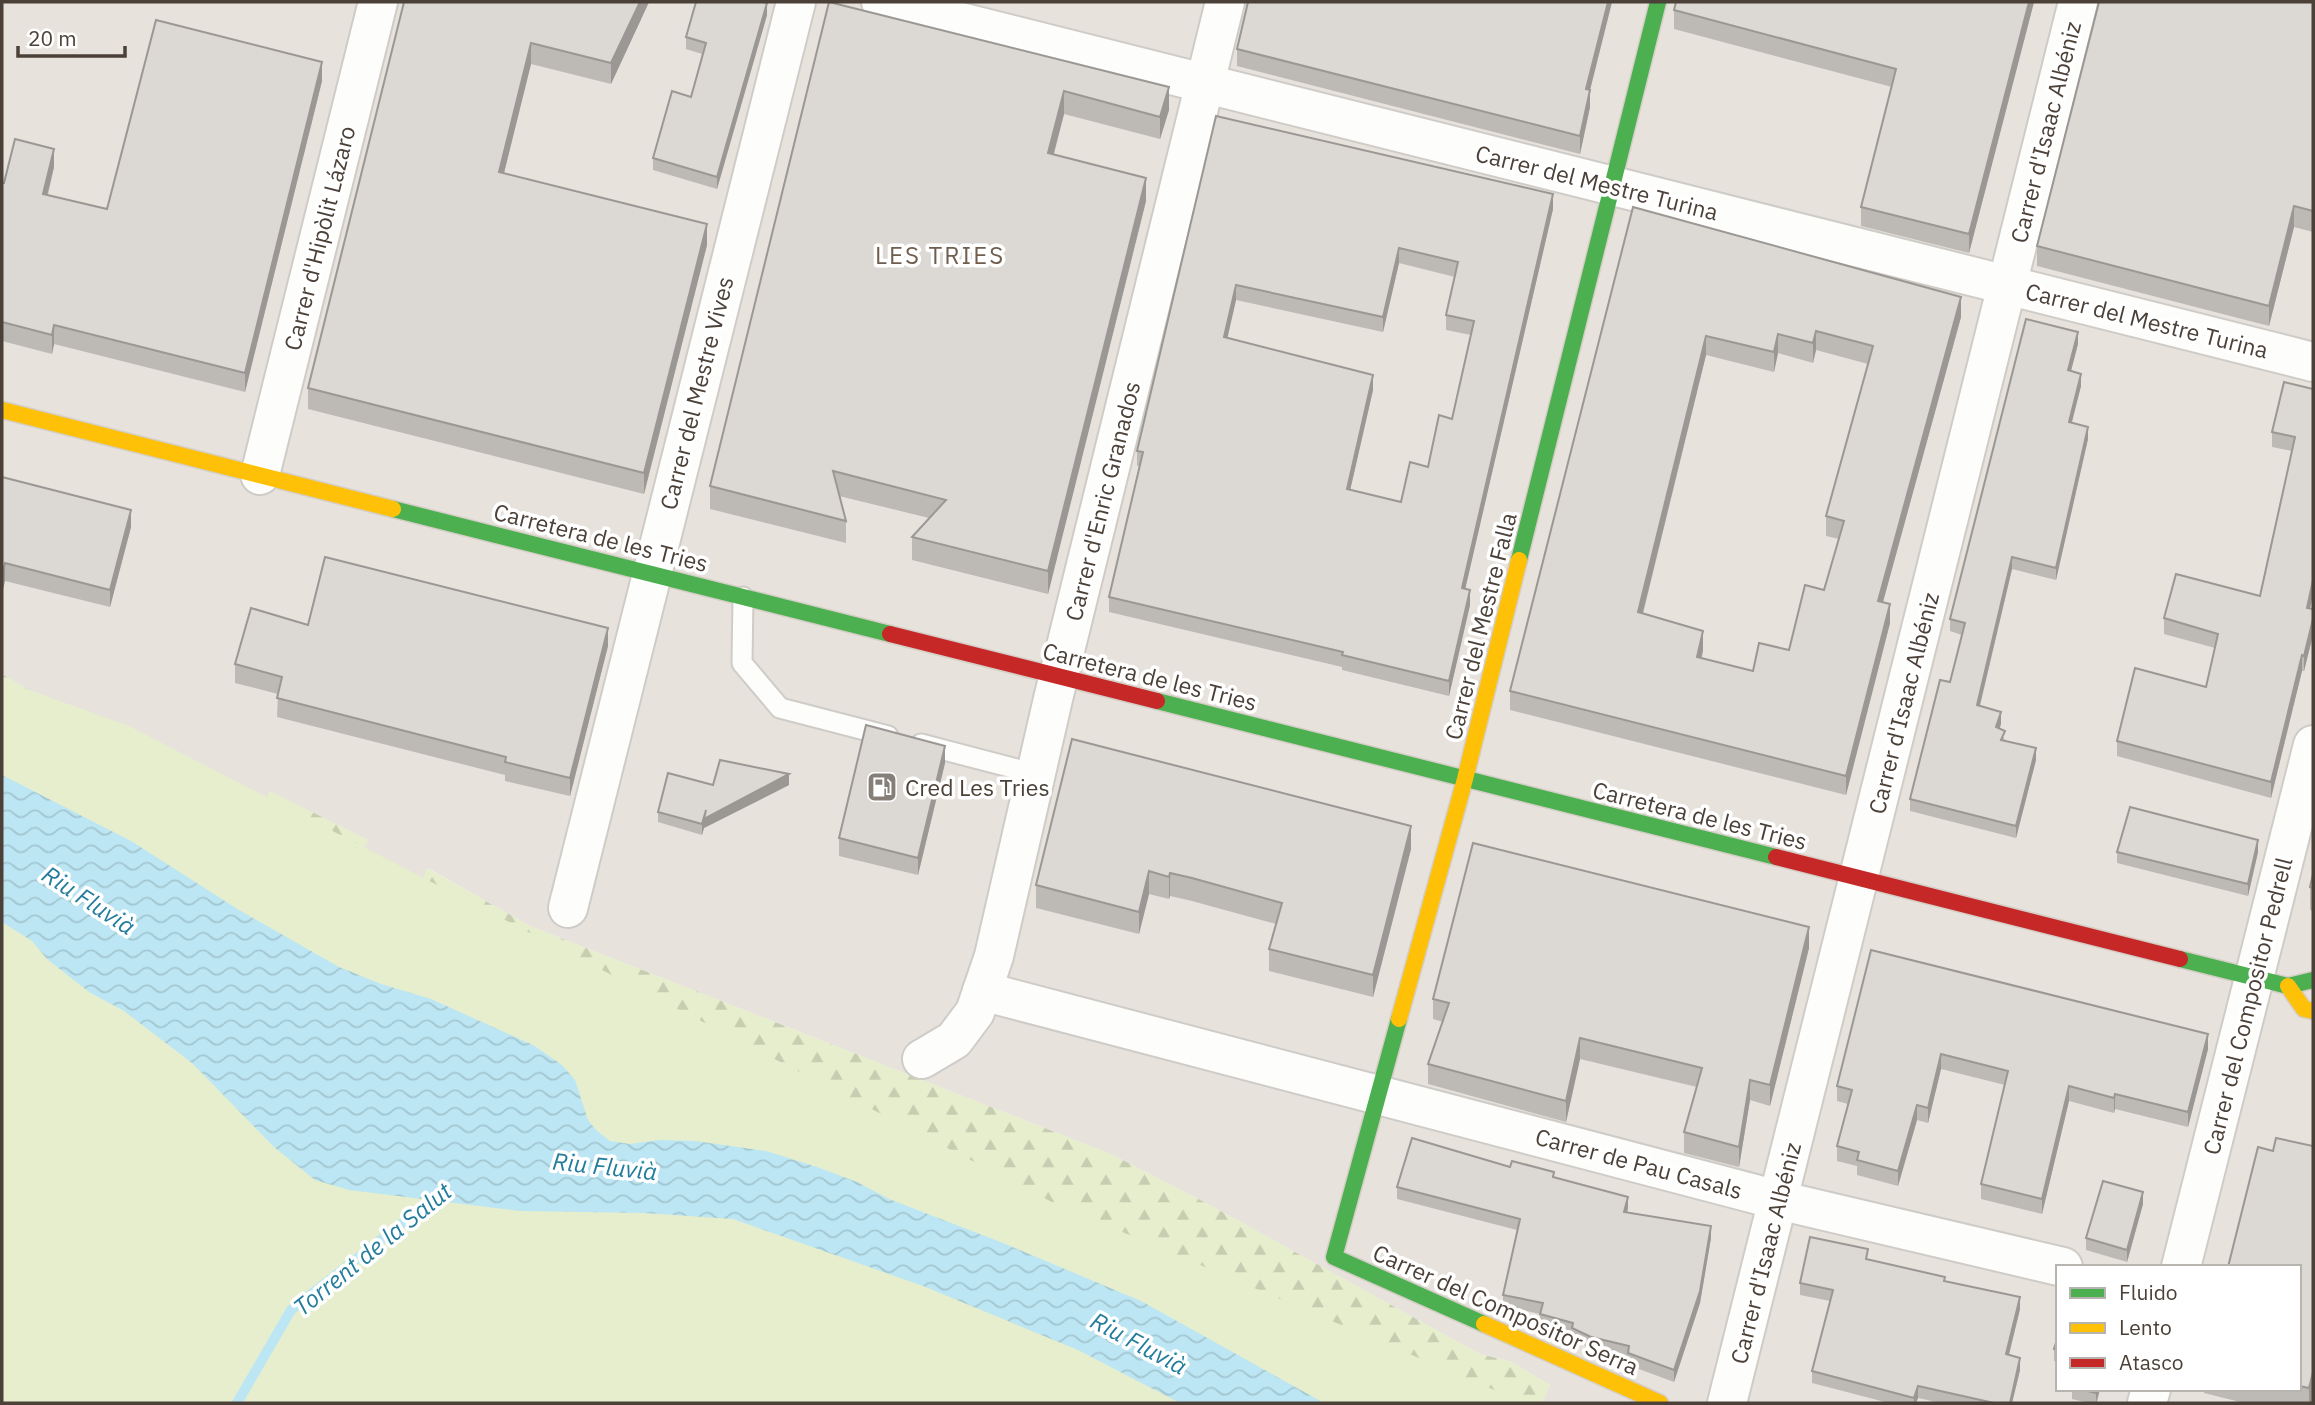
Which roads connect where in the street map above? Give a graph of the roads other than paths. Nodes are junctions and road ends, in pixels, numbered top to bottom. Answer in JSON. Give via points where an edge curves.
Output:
{"nodes":[{"id":1,"x":378,"y":2,"type":"edge"},
{"id":2,"x":796,"y":2,"type":"edge"},
{"id":3,"x":881,"y":2,"type":"edge"},
{"id":4,"x":1225,"y":2,"type":"edge"},
{"id":5,"x":1658,"y":2,"type":"edge"},
{"id":6,"x":2078,"y":2,"type":"edge"},
{"id":7,"x":1205,"y":83,"type":"junction"},
{"id":8,"x":1612,"y":186,"type":"junction"},
{"id":9,"x":2007,"y":285,"type":"junction"},
{"id":10,"x":2313,"y":362,"type":"edge"},
{"id":11,"x":2,"y":410,"type":"edge"},
{"id":12,"x":260,"y":475,"type":"junction"},
{"id":13,"x":651,"y":573,"type":"junction"},
{"id":14,"x":743,"y":597,"type":"junction"},
{"id":15,"x":1059,"y":677,"type":"junction"},
{"id":16,"x":2313,"y":745,"type":"edge"},
{"id":17,"x":1036,"y":774,"type":"junction"},
{"id":18,"x":1465,"y":779,"type":"junction"},
{"id":19,"x":1858,"y":878,"type":"junction"},
{"id":20,"x":568,"y":908,"type":"dead end"},
{"id":21,"x":2313,"y":980,"type":"edge"},
{"id":22,"x":2271,"y":982,"type":"junction"},
{"id":23,"x":982,"y":991,"type":"junction"},
{"id":24,"x":2313,"y":1011,"type":"edge"},
{"id":25,"x":922,"y":1059,"type":"dead end"},
{"id":26,"x":1379,"y":1096,"type":"junction"},
{"id":27,"x":1778,"y":1200,"type":"junction"},
{"id":28,"x":1334,"y":1257,"type":"joint"},
{"id":29,"x":2056,"y":1265,"type":"edge"},
{"id":30,"x":2182,"y":1265,"type":"edge"},
{"id":31,"x":1660,"y":1403,"type":"edge"},
{"id":32,"x":1727,"y":1403,"type":"edge"}],
"edges":[{"from":1,"to":12,"type":"street","name":"Carrer d'Hipòlit Lázaro"},
{"from":2,"to":13,"type":"street","name":"Carrer del Mestre Vives"},
{"from":3,"to":7,"type":"street","name":"Carrer del Mestre Turina"},
{"from":4,"to":7,"type":"street","name":"Carrer d'Enric Granados"},
{"from":5,"to":8,"type":"street","name":"Carrer del Mestre Falla"},
{"from":6,"to":9,"type":"street","name":"Carrer d'Isaac Albéniz"},
{"from":7,"to":8,"type":"street","name":"Carrer del Mestre Turina"},
{"from":7,"to":15,"type":"street","name":"Carrer d'Enric Granados"},
{"from":8,"to":9,"type":"street","name":"Carrer del Mestre Turina"},
{"from":8,"to":18,"type":"street","name":"Carrer del Mestre Falla"},
{"from":9,"to":10,"type":"street","name":"Carrer del Mestre Turina"},
{"from":9,"to":19,"type":"street","name":"Carrer d'Isaac Albéniz"},
{"from":11,"to":12,"type":"street","name":"Carretera de les Tries"},
{"from":12,"to":13,"type":"street","name":"Carretera de les Tries"},
{"from":13,"to":14,"type":"street","name":"Carretera de les Tries"},
{"from":13,"to":20,"type":"street","name":"Carrer del Mestre Vives"},
{"from":14,"to":15,"type":"street","name":"Carretera de les Tries"},
{"from":14,"to":17,"type":"lane","via":[[742,663],[780,708]]},
{"from":15,"to":17,"type":"street","name":"Carrer d'Enric Granados"},
{"from":15,"to":18,"type":"street","name":"Carretera de les Tries"},
{"from":16,"to":22,"type":"street","name":"Carrer del Compositor Pedrell"},
{"from":17,"to":23,"type":"street","name":"Carrer d'Enric Granados"},
{"from":18,"to":19,"type":"street","name":"Carretera de les Tries"},
{"from":18,"to":26,"type":"street","name":"Carrer del Mestre Falla"},
{"from":19,"to":22,"type":"street","name":"Carretera de les Tries"},
{"from":19,"to":27,"type":"street","name":"Carrer d'Isaac Albéniz"},
{"from":21,"to":22,"type":"street","name":"Carretera de les Tries"},
{"from":22,"to":24,"type":"street"},
{"from":22,"to":30,"type":"street","name":"Carrer del Compositor Pedrell"},
{"from":23,"to":25,"type":"street","name":"Carrer d'Enric Granados","via":[[975,1012],[954,1040]]},
{"from":23,"to":26,"type":"street","name":"Carrer de Pau Casals"},
{"from":26,"to":27,"type":"street","name":"Carrer de Pau Casals"},
{"from":26,"to":28,"type":"street","name":"Carrer del Mestre Falla"},
{"from":27,"to":29,"type":"street","name":"Carrer de Pau Casals"},
{"from":27,"to":32,"type":"street","name":"Carrer d'Isaac Albéniz"},
{"from":28,"to":31,"type":"street","name":"Carrer del Compositor Serra"}]}
